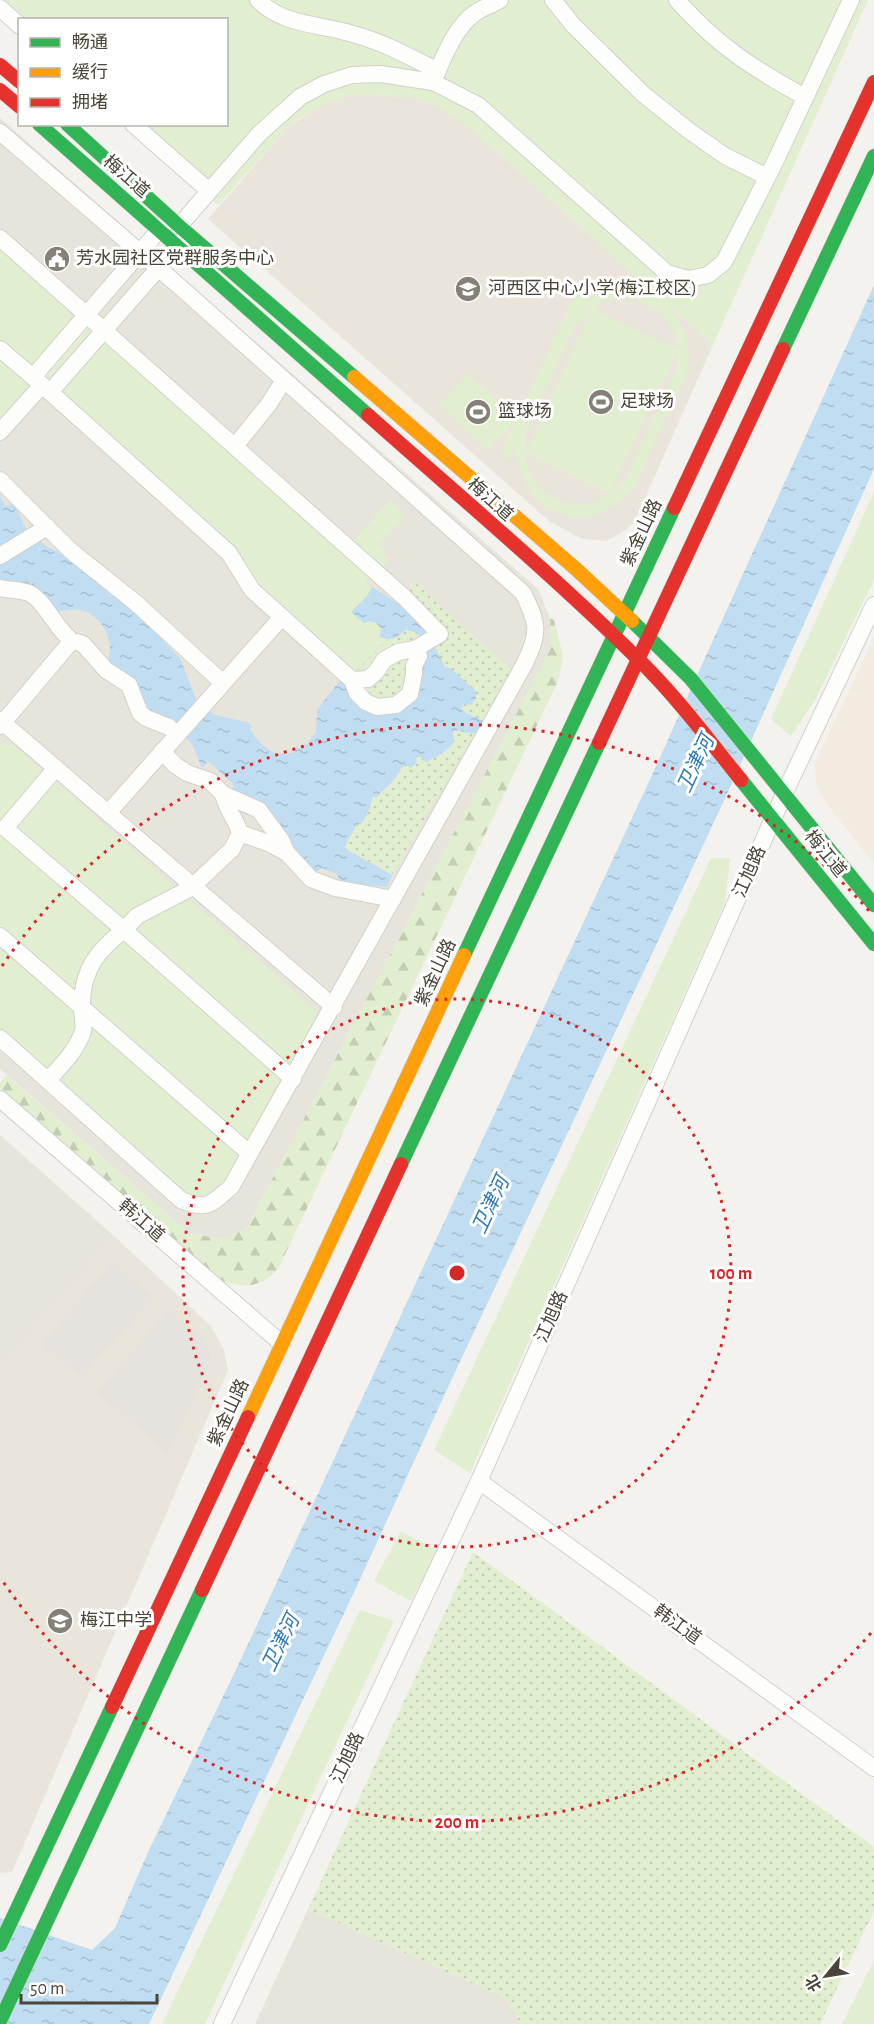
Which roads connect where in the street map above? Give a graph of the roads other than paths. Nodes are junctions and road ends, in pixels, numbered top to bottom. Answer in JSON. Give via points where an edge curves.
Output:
{"nodes":[{"id":1,"x":258,"y":0,"type":"edge"},
{"id":2,"x":500,"y":0,"type":"edge"},
{"id":3,"x":553,"y":0,"type":"edge"},
{"id":4,"x":677,"y":0,"type":"edge"},
{"id":5,"x":847,"y":1,"type":"edge"},
{"id":6,"x":0,"y":9,"type":"edge"},
{"id":7,"x":18,"y":24,"type":"edge"},
{"id":8,"x":0,"y":65,"type":"edge"},
{"id":9,"x":435,"y":77,"type":"junction"},
{"id":10,"x":18,"y":80,"type":"edge"},
{"id":11,"x":874,"y":82,"type":"edge"},
{"id":12,"x":0,"y":90,"type":"edge"},
{"id":13,"x":805,"y":97,"type":"junction"},
{"id":14,"x":18,"y":105,"type":"edge"},
{"id":15,"x":42,"y":126,"type":"edge"},
{"id":16,"x":69,"y":126,"type":"edge"},
{"id":17,"x":135,"y":126,"type":"edge"},
{"id":18,"x":1,"y":134,"type":"edge"},
{"id":19,"x":874,"y":156,"type":"edge"},
{"id":20,"x":767,"y":177,"type":"junction"},
{"id":21,"x":209,"y":191,"type":"junction"},
{"id":22,"x":174,"y":226,"type":"junction"},
{"id":23,"x":0,"y":238,"type":"edge"},
{"id":24,"x":178,"y":247,"type":"junction"},
{"id":25,"x":140,"y":252,"type":"junction"},
{"id":26,"x":159,"y":269,"type":"junction"},
{"id":27,"x":87,"y":315,"type":"junction"},
{"id":28,"x":104,"y":331,"type":"junction"},
{"id":29,"x":0,"y":349,"type":"edge"},
{"id":30,"x":284,"y":380,"type":"junction"},
{"id":31,"x":42,"y":385,"type":"junction"},
{"id":32,"x":0,"y":432,"type":"edge"},
{"id":33,"x":235,"y":446,"type":"junction"},
{"id":34,"x":0,"y":480,"type":"edge"},
{"id":35,"x":46,"y":527,"type":"junction"},
{"id":36,"x":0,"y":556,"type":"edge"},
{"id":37,"x":0,"y":588,"type":"edge"},
{"id":38,"x":874,"y":605,"type":"edge"},
{"id":39,"x":624,"y":613,"type":"junction"},
{"id":40,"x":281,"y":618,"type":"junction"},
{"id":41,"x":650,"y":637,"type":"junction"},
{"id":42,"x":614,"y":638,"type":"junction"},
{"id":43,"x":72,"y":641,"type":"junction"},
{"id":44,"x":424,"y":644,"type":"junction"},
{"id":45,"x":639,"y":660,"type":"junction"},
{"id":46,"x":352,"y":680,"type":"junction"},
{"id":47,"x":223,"y":683,"type":"junction"},
{"id":48,"x":1,"y":723,"type":"edge"},
{"id":49,"x":177,"y":734,"type":"junction"},
{"id":50,"x":162,"y":751,"type":"junction"},
{"id":51,"x":56,"y":768,"type":"junction"},
{"id":52,"x":224,"y":794,"type":"junction"},
{"id":53,"x":784,"y":794,"type":"junction"},
{"id":54,"x":108,"y":813,"type":"junction"},
{"id":55,"x":773,"y":819,"type":"junction"},
{"id":56,"x":2,"y":831,"type":"edge"},
{"id":57,"x":240,"y":833,"type":"junction"},
{"id":58,"x":287,"y":853,"type":"junction"},
{"id":59,"x":193,"y":886,"type":"junction"},
{"id":60,"x":393,"y":899,"type":"junction"},
{"id":61,"x":874,"y":905,"type":"edge"},
{"id":62,"x":124,"y":930,"type":"junction"},
{"id":63,"x":0,"y":936,"type":"edge"},
{"id":64,"x":874,"y":944,"type":"edge"},
{"id":65,"x":81,"y":1006,"type":"junction"},
{"id":66,"x":334,"y":1007,"type":"junction"},
{"id":67,"x":0,"y":1038,"type":"edge"},
{"id":68,"x":293,"y":1078,"type":"junction"},
{"id":69,"x":48,"y":1080,"type":"junction"},
{"id":70,"x":0,"y":1099,"type":"edge"},
{"id":71,"x":249,"y":1154,"type":"junction"},
{"id":72,"x":281,"y":1343,"type":"junction"},
{"id":73,"x":479,"y":1481,"type":"junction"},
{"id":74,"x":874,"y":1768,"type":"edge"},
{"id":75,"x":0,"y":1945,"type":"edge"},
{"id":76,"x":0,"y":2021,"type":"edge"},
{"id":77,"x":222,"y":2024,"type":"edge"}],
"edges":[{"from":1,"to":9,"type":"street","via":[[289,18],[383,44]]},
{"from":2,"to":9,"type":"street","via":[[463,24]]},
{"from":3,"to":20,"type":"street","via":[[643,94],[725,156]]},
{"from":4,"to":13,"type":"street","via":[[732,54]]},
{"from":5,"to":13,"type":"street"},
{"from":6,"to":7,"type":"street"},
{"from":8,"to":10,"type":"main road"},
{"from":9,"to":20,"type":"street","via":[[478,105],[667,273],[688,279],[708,276],[724,262]]},
{"from":9,"to":21,"type":"street","via":[[352,75],[324,84],[300,97],[273,121]]},
{"from":11,"to":39,"type":"main road","name":"紫金山路"},
{"from":12,"to":14,"type":"main road"},
{"from":13,"to":20,"type":"street"},
{"from":15,"to":22,"type":"main road","name":"梅江道"},
{"from":16,"to":22,"type":"main road","name":"梅江道"},
{"from":17,"to":21,"type":"street"},
{"from":18,"to":25,"type":"street"},
{"from":19,"to":41,"type":"main road"},
{"from":21,"to":22,"type":"street"},
{"from":22,"to":24,"type":"street"},
{"from":22,"to":24,"type":"main road","name":"梅江道"},
{"from":22,"to":25,"type":"street"},
{"from":22,"to":39,"type":"main road","name":"梅江道"},
{"from":23,"to":27,"type":"street"},
{"from":24,"to":26,"type":"street"},
{"from":24,"to":42,"type":"main road","name":"梅江道","via":[[564,589]]},
{"from":25,"to":26,"type":"street"},
{"from":25,"to":27,"type":"street"},
{"from":26,"to":28,"type":"street"},
{"from":26,"to":30,"type":"street"},
{"from":27,"to":28,"type":"street"},
{"from":27,"to":31,"type":"street"},
{"from":28,"to":31,"type":"street"},
{"from":28,"to":33,"type":"street"},
{"from":29,"to":31,"type":"street"},
{"from":30,"to":33,"type":"street"},
{"from":30,"to":60,"type":"street","via":[[523,593],[535,619],[535,641],[525,663]]},
{"from":31,"to":32,"type":"street"},
{"from":31,"to":40,"type":"street","via":[[229,553],[252,590]]},
{"from":33,"to":44,"type":"street","via":[[440,634]]},
{"from":34,"to":35,"type":"street"},
{"from":35,"to":36,"type":"street"},
{"from":35,"to":47,"type":"street"},
{"from":37,"to":43,"type":"street","via":[[28,592],[38,598]]},
{"from":38,"to":53,"type":"street","name":"江旭路"},
{"from":39,"to":41,"type":"main road","name":"梅江道"},
{"from":39,"to":42,"type":"main road","name":"紫金山路"},
{"from":40,"to":46,"type":"street"},
{"from":40,"to":47,"type":"street"},
{"from":41,"to":45,"type":"main road"},
{"from":41,"to":53,"type":"main road","name":"梅江道","via":[[691,679]]},
{"from":42,"to":45,"type":"main road","name":"梅江道"},
{"from":42,"to":72,"type":"main road","name":"紫金山路"},
{"from":43,"to":48,"type":"street"},
{"from":43,"to":49,"type":"street","via":[[84,644],[106,670],[129,685],[140,713]]},
{"from":44,"to":46,"type":"street","via":[[384,660],[368,679]]},
{"from":44,"to":46,"type":"street","via":[[414,666],[410,694],[396,705],[377,707],[366,702]]},
{"from":45,"to":55,"type":"main road","name":"梅江道"},
{"from":45,"to":76,"type":"main road"},
{"from":47,"to":49,"type":"street"},
{"from":48,"to":51,"type":"street"},
{"from":49,"to":50,"type":"street"},
{"from":50,"to":52,"type":"street","via":[[175,765],[210,781]]},
{"from":50,"to":54,"type":"street"},
{"from":51,"to":54,"type":"street"},
{"from":51,"to":56,"type":"street"},
{"from":52,"to":57,"type":"street"},
{"from":52,"to":58,"type":"street","via":[[259,810]]},
{"from":53,"to":55,"type":"street","name":"江旭路"},
{"from":53,"to":61,"type":"main road","name":"梅江道"},
{"from":54,"to":59,"type":"street"},
{"from":55,"to":64,"type":"main road","name":"梅江道"},
{"from":55,"to":73,"type":"street","name":"江旭路"},
{"from":56,"to":62,"type":"street"},
{"from":57,"to":58,"type":"street"},
{"from":57,"to":59,"type":"street","via":[[232,849]]},
{"from":58,"to":60,"type":"street","via":[[311,879],[355,893]]},
{"from":59,"to":62,"type":"street","via":[[137,916]]},
{"from":59,"to":66,"type":"street"},
{"from":60,"to":66,"type":"street"},
{"from":62,"to":65,"type":"street","via":[[94,959],[84,978]]},
{"from":62,"to":68,"type":"street"},
{"from":63,"to":65,"type":"street"},
{"from":65,"to":69,"type":"street","via":[[84,1029],[74,1050]]},
{"from":65,"to":71,"type":"street"},
{"from":66,"to":68,"type":"street"},
{"from":67,"to":69,"type":"street"},
{"from":68,"to":71,"type":"street"},
{"from":69,"to":71,"type":"street","via":[[181,1200],[194,1205],[210,1205],[231,1187]]},
{"from":70,"to":72,"type":"street","name":"韩江道"},
{"from":72,"to":75,"type":"main road","name":"紫金山路"},
{"from":73,"to":74,"type":"street","name":"韩江道"},
{"from":73,"to":77,"type":"street","name":"江旭路"}]}
